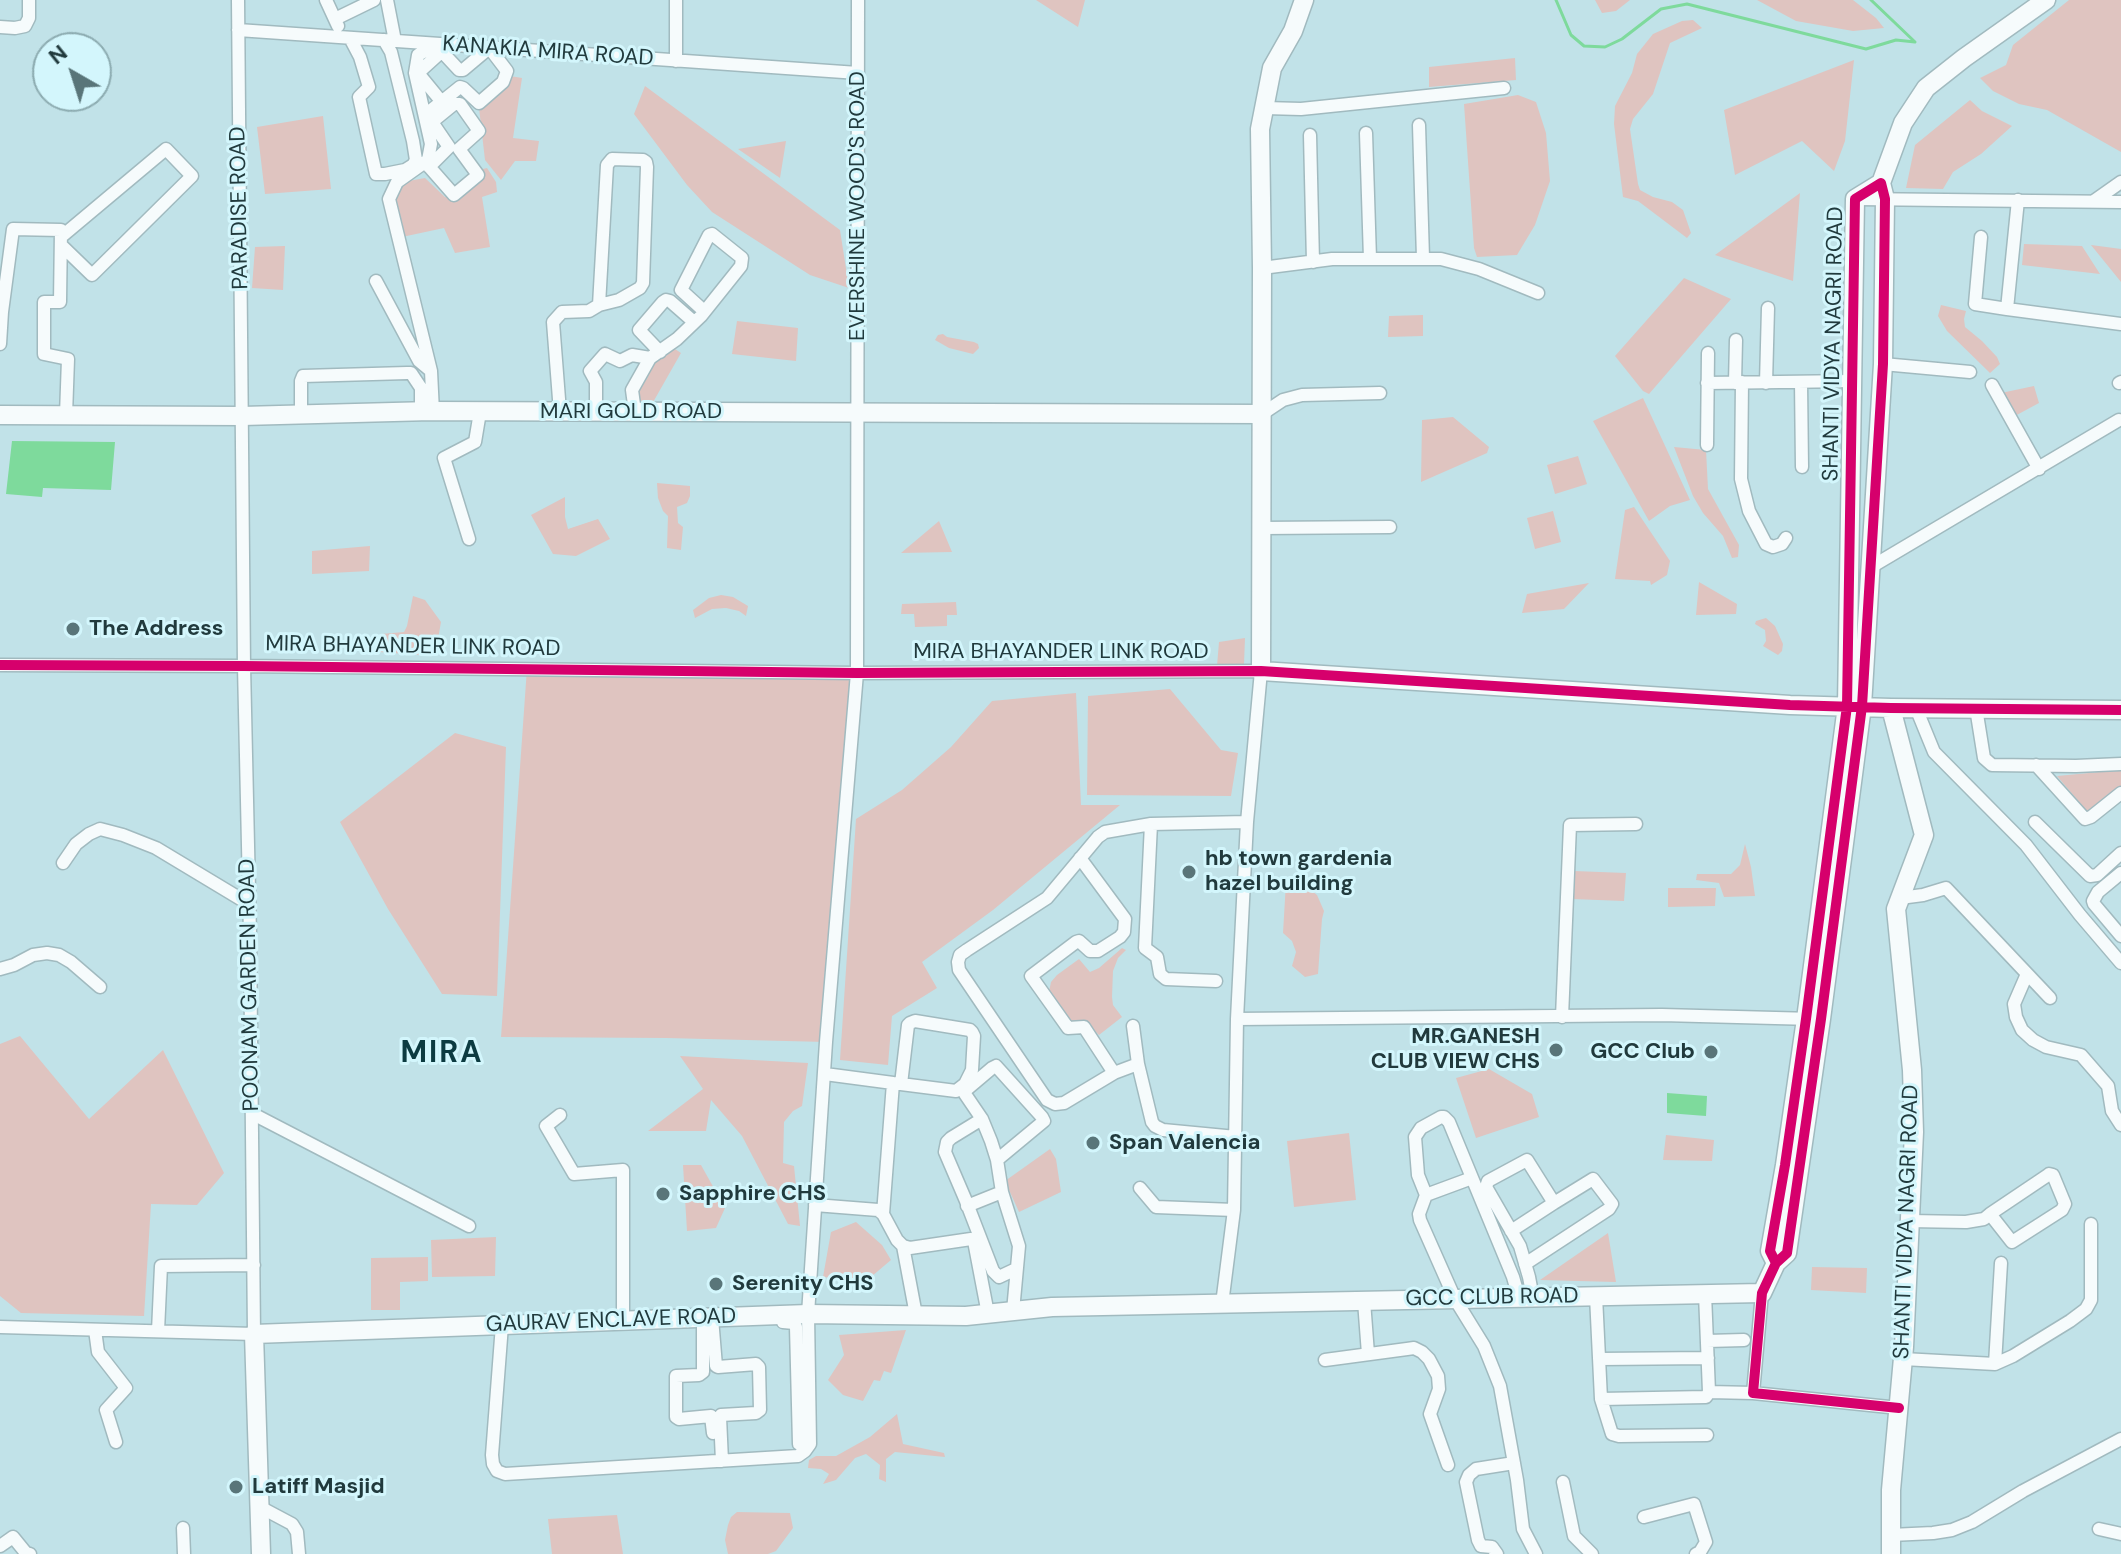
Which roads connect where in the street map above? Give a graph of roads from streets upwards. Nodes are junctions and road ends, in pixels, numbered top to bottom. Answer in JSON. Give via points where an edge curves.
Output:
{"nodes":[{"id":1,"x":29,"y":0,"type":"edge"},
{"id":2,"x":238,"y":0,"type":"edge"},
{"id":3,"x":326,"y":0,"type":"edge"},
{"id":4,"x":374,"y":0,"type":"edge"},
{"id":5,"x":387,"y":0,"type":"edge"},
{"id":6,"x":676,"y":0,"type":"edge"},
{"id":7,"x":858,"y":0,"type":"edge"},
{"id":8,"x":1304,"y":0,"type":"edge"},
{"id":9,"x":2046,"y":0,"type":"edge"},
{"id":10,"x":335,"y":19,"type":"junction"},
{"id":11,"x":0,"y":27,"type":"edge"},
{"id":12,"x":238,"y":30,"type":"junction"},
{"id":13,"x":344,"y":38,"type":"junction"},
{"id":14,"x":390,"y":41,"type":"junction"},
{"id":15,"x":437,"y":44,"type":"junction"},
{"id":16,"x":459,"y":46,"type":"junction"},
{"id":17,"x":676,"y":61,"type":"junction"},
{"id":18,"x":461,"y":70,"type":"junction"},
{"id":19,"x":858,"y":73,"type":"junction"},
{"id":20,"x":1504,"y":88,"type":"dead end"},
{"id":21,"x":441,"y":101,"type":"junction"},
{"id":22,"x":1265,"y":108,"type":"junction"},
{"id":23,"x":431,"y":122,"type":"junction"},
{"id":24,"x":1419,"y":125,"type":"dead end"},
{"id":25,"x":1366,"y":133,"type":"dead end"},
{"id":26,"x":1310,"y":135,"type":"dead end"},
{"id":27,"x":427,"y":164,"type":"junction"},
{"id":28,"x":2121,"y":182,"type":"edge"},
{"id":29,"x":1883,"y":191,"type":"junction"},
{"id":30,"x":2018,"y":200,"type":"junction"},
{"id":31,"x":2094,"y":201,"type":"junction"},
{"id":32,"x":2121,"y":202,"type":"edge"},
{"id":33,"x":1981,"y":237,"type":"dead end"},
{"id":34,"x":61,"y":241,"type":"junction"},
{"id":35,"x":1423,"y":258,"type":"junction"},
{"id":36,"x":1370,"y":259,"type":"junction"},
{"id":37,"x":1313,"y":262,"type":"junction"},
{"id":38,"x":1262,"y":268,"type":"junction"},
{"id":39,"x":376,"y":281,"type":"dead end"},
{"id":40,"x":1538,"y":293,"type":"dead end"},
{"id":41,"x":599,"y":305,"type":"junction"},
{"id":42,"x":1768,"y":308,"type":"dead end"},
{"id":43,"x":2007,"y":309,"type":"junction"},
{"id":44,"x":704,"y":311,"type":"junction"},
{"id":45,"x":694,"y":322,"type":"junction"},
{"id":46,"x":2121,"y":324,"type":"edge"},
{"id":47,"x":1736,"y":340,"type":"dead end"},
{"id":48,"x":0,"y":344,"type":"edge"},
{"id":49,"x":1708,"y":353,"type":"dead end"},
{"id":50,"x":655,"y":355,"type":"junction"},
{"id":51,"x":1883,"y":364,"type":"junction"},
{"id":52,"x":431,"y":371,"type":"junction"},
{"id":53,"x":1970,"y":372,"type":"dead end"},
{"id":54,"x":1852,"y":381,"type":"junction"},
{"id":55,"x":1801,"y":382,"type":"junction"},
{"id":56,"x":1707,"y":383,"type":"junction"},
{"id":57,"x":1738,"y":383,"type":"junction"},
{"id":58,"x":1766,"y":383,"type":"junction"},
{"id":59,"x":1992,"y":385,"type":"dead end"},
{"id":60,"x":1380,"y":393,"type":"dead end"},
{"id":61,"x":427,"y":412,"type":"junction"},
{"id":62,"x":480,"y":412,"type":"junction"},
{"id":63,"x":560,"y":412,"type":"junction"},
{"id":64,"x":596,"y":412,"type":"junction"},
{"id":65,"x":635,"y":412,"type":"junction"},
{"id":66,"x":858,"y":412,"type":"junction"},
{"id":67,"x":1262,"y":414,"type":"junction"},
{"id":68,"x":0,"y":415,"type":"edge"},
{"id":69,"x":66,"y":415,"type":"junction"},
{"id":70,"x":301,"y":415,"type":"junction"},
{"id":71,"x":242,"y":416,"type":"junction"},
{"id":72,"x":2119,"y":420,"type":"edge"},
{"id":73,"x":1707,"y":445,"type":"dead end"},
{"id":74,"x":1802,"y":467,"type":"dead end"},
{"id":75,"x":2039,"y":469,"type":"junction"},
{"id":76,"x":1390,"y":527,"type":"dead end"},
{"id":77,"x":1262,"y":528,"type":"junction"},
{"id":78,"x":1786,"y":538,"type":"dead end"},
{"id":79,"x":469,"y":539,"type":"dead end"},
{"id":80,"x":1871,"y":567,"type":"junction"},
{"id":81,"x":0,"y":665,"type":"edge"},
{"id":82,"x":244,"y":666,"type":"junction"},
{"id":83,"x":1261,"y":671,"type":"junction"},
{"id":84,"x":857,"y":673,"type":"junction"},
{"id":85,"x":1855,"y":706,"type":"junction"},
{"id":86,"x":1891,"y":708,"type":"junction"},
{"id":87,"x":1916,"y":708,"type":"junction"},
{"id":88,"x":1976,"y":708,"type":"junction"},
{"id":89,"x":2121,"y":710,"type":"edge"},
{"id":90,"x":2121,"y":764,"type":"edge"},
{"id":91,"x":2036,"y":765,"type":"junction"},
{"id":92,"x":2121,"y":793,"type":"edge"},
{"id":93,"x":1247,"y":822,"type":"junction"},
{"id":94,"x":2035,"y":822,"type":"dead end"},
{"id":95,"x":1151,"y":824,"type":"junction"},
{"id":96,"x":1636,"y":824,"type":"dead end"},
{"id":97,"x":2121,"y":853,"type":"edge"},
{"id":98,"x":1080,"y":858,"type":"junction"},
{"id":99,"x":63,"y":863,"type":"dead end"},
{"id":100,"x":2121,"y":873,"type":"edge"},
{"id":101,"x":1900,"y":898,"type":"junction"},
{"id":102,"x":249,"y":904,"type":"junction"},
{"id":103,"x":2121,"y":936,"type":"edge"},
{"id":104,"x":2121,"y":963,"type":"edge"},
{"id":105,"x":0,"y":969,"type":"edge"},
{"id":106,"x":2027,"y":974,"type":"junction"},
{"id":107,"x":1216,"y":981,"type":"dead end"},
{"id":108,"x":100,"y":987,"type":"dead end"},
{"id":109,"x":2050,"y":998,"type":"dead end"},
{"id":110,"x":1562,"y":1017,"type":"junction"},
{"id":111,"x":1237,"y":1019,"type":"junction"},
{"id":112,"x":1813,"y":1019,"type":"junction"},
{"id":113,"x":1133,"y":1026,"type":"dead end"},
{"id":114,"x":1138,"y":1064,"type":"junction"},
{"id":115,"x":1114,"y":1073,"type":"junction"},
{"id":116,"x":825,"y":1074,"type":"junction"},
{"id":117,"x":897,"y":1084,"type":"junction"},
{"id":118,"x":253,"y":1114,"type":"junction"},
{"id":119,"x":560,"y":1115,"type":"dead end"},
{"id":120,"x":982,"y":1119,"type":"junction"},
{"id":121,"x":2121,"y":1125,"type":"edge"},
{"id":122,"x":1236,"y":1137,"type":"junction"},
{"id":123,"x":997,"y":1160,"type":"junction"},
{"id":124,"x":1472,"y":1178,"type":"junction"},
{"id":125,"x":1140,"y":1188,"type":"dead end"},
{"id":126,"x":1002,"y":1192,"type":"junction"},
{"id":127,"x":1426,"y":1195,"type":"junction"},
{"id":128,"x":1554,"y":1203,"type":"junction"},
{"id":129,"x":815,"y":1205,"type":"junction"},
{"id":130,"x":967,"y":1206,"type":"junction"},
{"id":131,"x":1234,"y":1210,"type":"junction"},
{"id":132,"x":883,"y":1214,"type":"junction"},
{"id":133,"x":1990,"y":1214,"type":"junction"},
{"id":134,"x":1910,"y":1221,"type":"junction"},
{"id":135,"x":2091,"y":1224,"type":"dead end"},
{"id":136,"x":469,"y":1226,"type":"dead end"},
{"id":137,"x":1511,"y":1231,"type":"junction"},
{"id":138,"x":903,"y":1246,"type":"junction"},
{"id":139,"x":2001,"y":1263,"type":"dead end"},
{"id":140,"x":1525,"y":1264,"type":"junction"},
{"id":141,"x":254,"y":1265,"type":"junction"},
{"id":142,"x":1016,"y":1269,"type":"junction"},
{"id":143,"x":1762,"y":1293,"type":"junction"},
{"id":144,"x":1705,"y":1294,"type":"junction"},
{"id":145,"x":1596,"y":1296,"type":"junction"},
{"id":146,"x":1526,"y":1298,"type":"junction"},
{"id":147,"x":1455,"y":1299,"type":"junction"},
{"id":148,"x":1364,"y":1301,"type":"junction"},
{"id":149,"x":1222,"y":1304,"type":"junction"},
{"id":150,"x":1013,"y":1311,"type":"junction"},
{"id":151,"x":808,"y":1314,"type":"junction"},
{"id":152,"x":988,"y":1314,"type":"junction"},
{"id":153,"x":782,"y":1315,"type":"junction"},
{"id":154,"x":916,"y":1315,"type":"junction"},
{"id":155,"x":707,"y":1318,"type":"junction"},
{"id":156,"x":623,"y":1321,"type":"junction"},
{"id":157,"x":502,"y":1325,"type":"junction"},
{"id":158,"x":0,"y":1327,"type":"edge"},
{"id":159,"x":95,"y":1330,"type":"junction"},
{"id":160,"x":158,"y":1331,"type":"junction"},
{"id":161,"x":254,"y":1334,"type":"junction"},
{"id":162,"x":1744,"y":1340,"type":"dead end"},
{"id":163,"x":1707,"y":1341,"type":"junction"},
{"id":164,"x":1368,"y":1354,"type":"junction"},
{"id":165,"x":1708,"y":1358,"type":"junction"},
{"id":166,"x":1600,"y":1359,"type":"junction"},
{"id":167,"x":1903,"y":1359,"type":"junction"},
{"id":168,"x":1325,"y":1360,"type":"dead end"},
{"id":169,"x":1995,"y":1364,"type":"junction"},
{"id":170,"x":1709,"y":1392,"type":"junction"},
{"id":171,"x":1753,"y":1393,"type":"junction"},
{"id":172,"x":1601,"y":1399,"type":"junction"},
{"id":173,"x":1899,"y":1408,"type":"junction"},
{"id":174,"x":805,"y":1421,"type":"junction"},
{"id":175,"x":1707,"y":1435,"type":"dead end"},
{"id":176,"x":2121,"y":1439,"type":"edge"},
{"id":177,"x":116,"y":1442,"type":"dead end"},
{"id":178,"x":799,"y":1444,"type":"dead end"},
{"id":179,"x":718,"y":1461,"type":"junction"},
{"id":180,"x":1514,"y":1463,"type":"junction"},
{"id":181,"x":1448,"y":1465,"type":"dead end"},
{"id":182,"x":1563,"y":1482,"type":"dead end"},
{"id":183,"x":260,"y":1507,"type":"junction"},
{"id":184,"x":1644,"y":1517,"type":"dead end"},
{"id":185,"x":183,"y":1528,"type":"dead end"},
{"id":186,"x":2099,"y":1529,"type":"dead end"},
{"id":187,"x":2121,"y":1534,"type":"edge"},
{"id":188,"x":1891,"y":1545,"type":"edge"},
{"id":189,"x":0,"y":1546,"type":"edge"},
{"id":190,"x":1534,"y":1551,"type":"edge"},
{"id":191,"x":30,"y":1554,"type":"edge"},
{"id":192,"x":184,"y":1554,"type":"edge"},
{"id":193,"x":261,"y":1554,"type":"edge"},
{"id":194,"x":299,"y":1554,"type":"edge"},
{"id":195,"x":1497,"y":1554,"type":"edge"},
{"id":196,"x":1520,"y":1554,"type":"edge"},
{"id":197,"x":1592,"y":1554,"type":"edge"},
{"id":198,"x":1696,"y":1554,"type":"edge"}],
"edges":[{"from":1,"to":11,"type":"street","via":[[25,26]]},
{"from":2,"to":12,"type":"street","name":"PARADISE ROAD"},
{"from":3,"to":10,"type":"street"},
{"from":4,"to":10,"type":"street"},
{"from":5,"to":14,"type":"street"},
{"from":6,"to":17,"type":"street"},
{"from":7,"to":19,"type":"street","name":"EVERSHINE WOOD'S ROAD"},
{"from":8,"to":22,"type":"street","via":[[1272,68]]},
{"from":9,"to":29,"type":"street","name":"SHANTI VIDYA NAGRI ROAD","via":[[1926,88],[1903,123]]},
{"from":10,"to":13,"type":"street"},
{"from":12,"to":13,"type":"street","name":"KANAKIA MIRA ROAD"},
{"from":12,"to":71,"type":"street","name":"PARADISE ROAD"},
{"from":13,"to":14,"type":"street","name":"KANAKIA MIRA ROAD"},
{"from":13,"to":14,"type":"street","via":[[360,57],[369,87],[359,97],[376,174],[405,170],[416,160]]},
{"from":14,"to":15,"type":"street","name":"KANAKIA MIRA ROAD"},
{"from":15,"to":16,"type":"street","name":"KANAKIA MIRA ROAD"},
{"from":15,"to":23,"type":"street","via":[[418,55],[415,73]]},
{"from":16,"to":17,"type":"street","name":"KANAKIA MIRA ROAD"},
{"from":16,"to":18,"type":"street"},
{"from":17,"to":19,"type":"street","name":"KANAKIA MIRA ROAD"},
{"from":18,"to":21,"type":"street","via":[[442,53],[418,73]]},
{"from":18,"to":21,"type":"street","via":[[488,49],[507,71],[503,82],[479,103],[460,87]]},
{"from":19,"to":66,"type":"street","name":"EVERSHINE WOOD'S ROAD"},
{"from":20,"to":22,"type":"street"},
{"from":21,"to":23,"type":"street"},
{"from":22,"to":38,"type":"street","via":[[1260,129]]},
{"from":23,"to":27,"type":"street"},
{"from":23,"to":27,"type":"street","via":[[460,104],[479,128],[459,149],[478,175],[454,195]]},
{"from":24,"to":35,"type":"street"},
{"from":25,"to":36,"type":"street"},
{"from":26,"to":37,"type":"street"},
{"from":27,"to":52,"type":"street","via":[[397,182],[389,199]]},
{"from":28,"to":31,"type":"street"},
{"from":29,"to":30,"type":"street"},
{"from":29,"to":51,"type":"street","name":"SHANTI VIDYA NAGRI ROAD"},
{"from":29,"to":54,"type":"street","name":"SHANTI VIDYA NAGRI ROAD","via":[[1855,199]]},
{"from":30,"to":31,"type":"street"},
{"from":30,"to":43,"type":"street"},
{"from":31,"to":32,"type":"street"},
{"from":33,"to":43,"type":"street","via":[[1975,304]]},
{"from":34,"to":34,"type":"street","via":[[92,275],[192,176],[166,149]]},
{"from":34,"to":48,"type":"street","via":[[61,230],[13,229]]},
{"from":34,"to":69,"type":"street","via":[[60,302],[44,302],[44,354],[68,359]]},
{"from":35,"to":36,"type":"street"},
{"from":35,"to":40,"type":"street","via":[[1479,269]]},
{"from":36,"to":37,"type":"street"},
{"from":37,"to":38,"type":"street"},
{"from":38,"to":67,"type":"street"},
{"from":39,"to":52,"type":"street","via":[[419,361]]},
{"from":41,"to":41,"type":"street","via":[[607,165],[612,159],[643,160],[643,283],[619,300]]},
{"from":41,"to":63,"type":"street","via":[[589,311],[562,312],[553,322]]},
{"from":42,"to":58,"type":"street"},
{"from":43,"to":46,"type":"street"},
{"from":44,"to":44,"type":"street","via":[[681,290],[712,234],[743,262]]},
{"from":44,"to":45,"type":"street"},
{"from":45,"to":50,"type":"street"},
{"from":45,"to":50,"type":"street","via":[[670,301],[663,302],[639,330]]},
{"from":47,"to":57,"type":"street"},
{"from":49,"to":56,"type":"street"},
{"from":50,"to":64,"type":"street","via":[[620,361],[605,354],[590,371],[596,382]]},
{"from":50,"to":65,"type":"street","via":[[632,390]]},
{"from":51,"to":53,"type":"street"},
{"from":51,"to":80,"type":"street","name":"SHANTI VIDYA NAGRI ROAD"},
{"from":52,"to":61,"type":"street"},
{"from":54,"to":55,"type":"street"},
{"from":54,"to":85,"type":"street","name":"SHANTI VIDYA NAGRI ROAD"},
{"from":55,"to":58,"type":"street"},
{"from":55,"to":74,"type":"street"},
{"from":56,"to":57,"type":"street"},
{"from":56,"to":73,"type":"street"},
{"from":57,"to":58,"type":"street"},
{"from":57,"to":78,"type":"street","via":[[1741,479],[1749,511],[1766,544],[1773,547]]},
{"from":59,"to":75,"type":"street"},
{"from":60,"to":67,"type":"street","via":[[1302,395]]},
{"from":61,"to":62,"type":"street","name":"MARI GOLD ROAD"},
{"from":61,"to":70,"type":"street","name":"MARI GOLD ROAD"},
{"from":61,"to":70,"type":"street","via":[[421,388],[407,373],[303,376]]},
{"from":62,"to":63,"type":"street","name":"MARI GOLD ROAD"},
{"from":62,"to":79,"type":"street","via":[[475,442],[444,458]]},
{"from":63,"to":64,"type":"street","name":"MARI GOLD ROAD"},
{"from":64,"to":65,"type":"street","name":"MARI GOLD ROAD"},
{"from":65,"to":66,"type":"street","name":"MARI GOLD ROAD"},
{"from":66,"to":67,"type":"street","name":"MARI GOLD ROAD"},
{"from":66,"to":84,"type":"street","name":"EVERSHINE WOOD'S ROAD"},
{"from":67,"to":77,"type":"street"},
{"from":68,"to":69,"type":"street","name":"MARI GOLD ROAD"},
{"from":69,"to":71,"type":"street","name":"MARI GOLD ROAD"},
{"from":70,"to":71,"type":"street","name":"MARI GOLD ROAD"},
{"from":71,"to":82,"type":"street","name":"POONAM GARDEN ROAD"},
{"from":72,"to":75,"type":"street"},
{"from":75,"to":80,"type":"street"},
{"from":76,"to":77,"type":"street"},
{"from":77,"to":83,"type":"street"},
{"from":80,"to":85,"type":"street","name":"SHANTI VIDYA NAGRI ROAD"},
{"from":81,"to":82,"type":"street","name":"MIRA BHAYANDER LINK ROAD"},
{"from":82,"to":84,"type":"street","name":"MIRA BHAYANDER LINK ROAD"},
{"from":82,"to":102,"type":"street","name":"POONAM GARDEN ROAD"},
{"from":83,"to":84,"type":"street","name":"MIRA BHAYANDER LINK ROAD"},
{"from":83,"to":85,"type":"street","name":"MIRA BHAYANDER LINK ROAD"},
{"from":83,"to":93,"type":"street"},
{"from":84,"to":116,"type":"street","name":"EVERSHINE WOOD'S ROAD"},
{"from":85,"to":86,"type":"street","name":"MIRA BHAYANDER LINK ROAD"},
{"from":85,"to":112,"type":"street"},
{"from":86,"to":87,"type":"street","name":"MIRA BHAYANDER LINK ROAD"},
{"from":86,"to":101,"type":"street","name":"SHANTI VIDYA NAGRI ROAD","via":[[1924,835]]},
{"from":87,"to":88,"type":"street","name":"MIRA BHAYANDER LINK ROAD"},
{"from":87,"to":104,"type":"street","via":[[1934,752],[2026,845]]},
{"from":88,"to":89,"type":"street","name":"MIRA BHAYANDER LINK ROAD"},
{"from":88,"to":91,"type":"street","via":[[1987,762]]},
{"from":90,"to":91,"type":"street"},
{"from":91,"to":92,"type":"street","via":[[2085,819]]},
{"from":93,"to":95,"type":"street"},
{"from":93,"to":111,"type":"street"},
{"from":94,"to":97,"type":"street","via":[[2090,876]]},
{"from":95,"to":98,"type":"street","via":[[1105,832]]},
{"from":95,"to":107,"type":"street","via":[[1145,948],[1157,957],[1166,979]]},
{"from":96,"to":110,"type":"street","via":[[1570,825]]},
{"from":98,"to":115,"type":"street","via":[[1125,919],[1124,932],[1098,951],[1076,942],[1031,976],[1068,1028],[1084,1027]]},
{"from":98,"to":115,"type":"street","via":[[1047,898],[960,955],[959,970],[1047,1100],[1064,1103]]},
{"from":99,"to":102,"type":"street","via":[[76,844],[100,829],[156,848]]},
{"from":100,"to":103,"type":"street","via":[[2093,901]]},
{"from":101,"to":106,"type":"street","via":[[1946,888]]},
{"from":101,"to":134,"type":"street","name":"SHANTI VIDYA NAGRI ROAD","via":[[1896,909],[1914,1132]]},
{"from":102,"to":118,"type":"street","name":"POONAM GARDEN ROAD"},
{"from":105,"to":108,"type":"street","via":[[33,955],[59,955]]},
{"from":106,"to":109,"type":"street"},
{"from":106,"to":121,"type":"street","via":[[2014,1004],[2022,1030],[2046,1047],[2081,1055],[2108,1086],[2112,1111]]},
{"from":110,"to":111,"type":"street"},
{"from":110,"to":112,"type":"street"},
{"from":111,"to":122,"type":"street"},
{"from":112,"to":143,"type":"street","via":[[1785,1165],[1777,1256]]},
{"from":113,"to":114,"type":"street"},
{"from":114,"to":115,"type":"street"},
{"from":114,"to":122,"type":"street","via":[[1155,1126]]},
{"from":116,"to":117,"type":"street"},
{"from":116,"to":129,"type":"street","name":"EVERSHINE WOOD'S ROAD"},
{"from":117,"to":117,"type":"street","via":[[951,1091],[961,1087],[972,1070],[972,1032],[910,1023]]},
{"from":117,"to":132,"type":"street"},
{"from":118,"to":136,"type":"street"},
{"from":118,"to":141,"type":"street","name":"POONAM GARDEN ROAD"},
{"from":119,"to":156,"type":"street","via":[[546,1126],[574,1174],[623,1170]]},
{"from":120,"to":123,"type":"street"},
{"from":120,"to":123,"type":"street","via":[[965,1091],[996,1066],[1044,1121]]},
{"from":120,"to":130,"type":"street","via":[[945,1147]]},
{"from":122,"to":131,"type":"street"},
{"from":123,"to":126,"type":"street"},
{"from":124,"to":127,"type":"street"},
{"from":124,"to":127,"type":"street","via":[[1449,1122],[1441,1117],[1415,1137],[1418,1175]]},
{"from":124,"to":146,"type":"street"},
{"from":125,"to":131,"type":"street","via":[[1156,1207]]},
{"from":126,"to":130,"type":"street"},
{"from":126,"to":142,"type":"street","via":[[1019,1246]]},
{"from":127,"to":147,"type":"street","via":[[1420,1220]]},
{"from":128,"to":137,"type":"street"},
{"from":128,"to":137,"type":"street","via":[[1527,1160],[1488,1181],[1487,1189]]},
{"from":128,"to":140,"type":"street","via":[[1593,1179],[1612,1204]]},
{"from":129,"to":132,"type":"street"},
{"from":129,"to":151,"type":"street","name":"EVERSHINE WOOD'S ROAD"},
{"from":130,"to":142,"type":"street","via":[[996,1275]]},
{"from":131,"to":149,"type":"street"},
{"from":132,"to":138,"type":"street"},
{"from":133,"to":133,"type":"street","via":[[2050,1174],[2065,1204],[2014,1242]]},
{"from":133,"to":134,"type":"street","via":[[1975,1221]]},
{"from":134,"to":167,"type":"street","name":"SHANTI VIDYA NAGRI ROAD"},
{"from":135,"to":169,"type":"street","via":[[2089,1305]]},
{"from":137,"to":140,"type":"street"},
{"from":138,"to":152,"type":"street","via":[[974,1241]]},
{"from":138,"to":154,"type":"street"},
{"from":139,"to":169,"type":"street"},
{"from":140,"to":146,"type":"street"},
{"from":141,"to":160,"type":"street","via":[[161,1266]]},
{"from":141,"to":161,"type":"street","name":"POONAM GARDEN ROAD"},
{"from":142,"to":150,"type":"street"},
{"from":143,"to":144,"type":"street","name":"GCC CLUB ROAD"},
{"from":143,"to":171,"type":"street"},
{"from":144,"to":145,"type":"street","name":"GCC CLUB ROAD"},
{"from":144,"to":163,"type":"street"},
{"from":145,"to":146,"type":"street","name":"GCC CLUB ROAD"},
{"from":145,"to":166,"type":"street"},
{"from":146,"to":147,"type":"street","name":"GCC CLUB ROAD"},
{"from":147,"to":148,"type":"street","name":"GCC CLUB ROAD"},
{"from":147,"to":180,"type":"street","via":[[1484,1346],[1500,1386]]},
{"from":148,"to":149,"type":"street","name":"GCC CLUB ROAD"},
{"from":148,"to":164,"type":"street"},
{"from":149,"to":150,"type":"street","name":"GAURAV ENCLAVE ROAD"},
{"from":150,"to":152,"type":"street","name":"GAURAV ENCLAVE ROAD"},
{"from":151,"to":153,"type":"street","name":"GAURAV ENCLAVE ROAD"},
{"from":151,"to":154,"type":"street","name":"GAURAV ENCLAVE ROAD"},
{"from":151,"to":174,"type":"street","name":"EVERSHINE WOOD'S ROAD"},
{"from":152,"to":154,"type":"street","name":"GAURAV ENCLAVE ROAD"},
{"from":153,"to":155,"type":"street","name":"GAURAV ENCLAVE ROAD"},
{"from":153,"to":174,"type":"street","via":[[783,1322],[796,1327]]},
{"from":155,"to":156,"type":"street","name":"GAURAV ENCLAVE ROAD"},
{"from":155,"to":179,"type":"street","via":[[703,1372],[676,1376],[676,1417],[712,1417]]},
{"from":155,"to":179,"type":"street","via":[[716,1366],[759,1367],[760,1410],[721,1415]]},
{"from":156,"to":157,"type":"street","name":"GAURAV ENCLAVE ROAD"},
{"from":157,"to":161,"type":"street","name":"GAURAV ENCLAVE ROAD"},
{"from":157,"to":179,"type":"street","via":[[492,1455],[497,1471]]},
{"from":158,"to":159,"type":"street","name":"GAURAV ENCLAVE ROAD"},
{"from":159,"to":160,"type":"street","name":"GAURAV ENCLAVE ROAD"},
{"from":159,"to":177,"type":"street","via":[[98,1352],[126,1388],[106,1410]]},
{"from":160,"to":161,"type":"street","name":"GAURAV ENCLAVE ROAD"},
{"from":161,"to":183,"type":"street","name":"POONAM GARDEN ROAD"},
{"from":162,"to":163,"type":"street"},
{"from":163,"to":165,"type":"street"},
{"from":164,"to":168,"type":"street"},
{"from":164,"to":181,"type":"street","via":[[1414,1348],[1429,1359],[1440,1383],[1430,1414]]},
{"from":165,"to":166,"type":"street"},
{"from":165,"to":170,"type":"street"},
{"from":166,"to":172,"type":"street"},
{"from":167,"to":169,"type":"street"},
{"from":167,"to":173,"type":"street","name":"SHANTI VIDYA NAGRI ROAD"},
{"from":170,"to":171,"type":"street"},
{"from":170,"to":172,"type":"street","via":[[1702,1398]]},
{"from":171,"to":173,"type":"street"},
{"from":172,"to":175,"type":"street","via":[[1612,1434]]},
{"from":173,"to":188,"type":"street","name":"SHANTI VIDYA NAGRI ROAD"},
{"from":174,"to":178,"type":"street"},
{"from":174,"to":179,"type":"street","via":[[810,1444],[798,1456]]},
{"from":176,"to":188,"type":"street","via":[[1972,1522]]},
{"from":180,"to":190,"type":"street","via":[[1523,1529]]},
{"from":180,"to":195,"type":"street","via":[[1476,1469],[1466,1482],[1478,1540]]},
{"from":182,"to":197,"type":"street","via":[[1574,1536]]},
{"from":183,"to":193,"type":"street","name":"POONAM GARDEN ROAD"},
{"from":183,"to":194,"type":"street","via":[[292,1524]]},
{"from":184,"to":198,"type":"street","via":[[1694,1504],[1706,1542]]},
{"from":185,"to":192,"type":"street"},
{"from":186,"to":187,"type":"street"},
{"from":189,"to":191,"type":"street","via":[[13,1537]]},
{"from":190,"to":196,"type":"street"}]}
